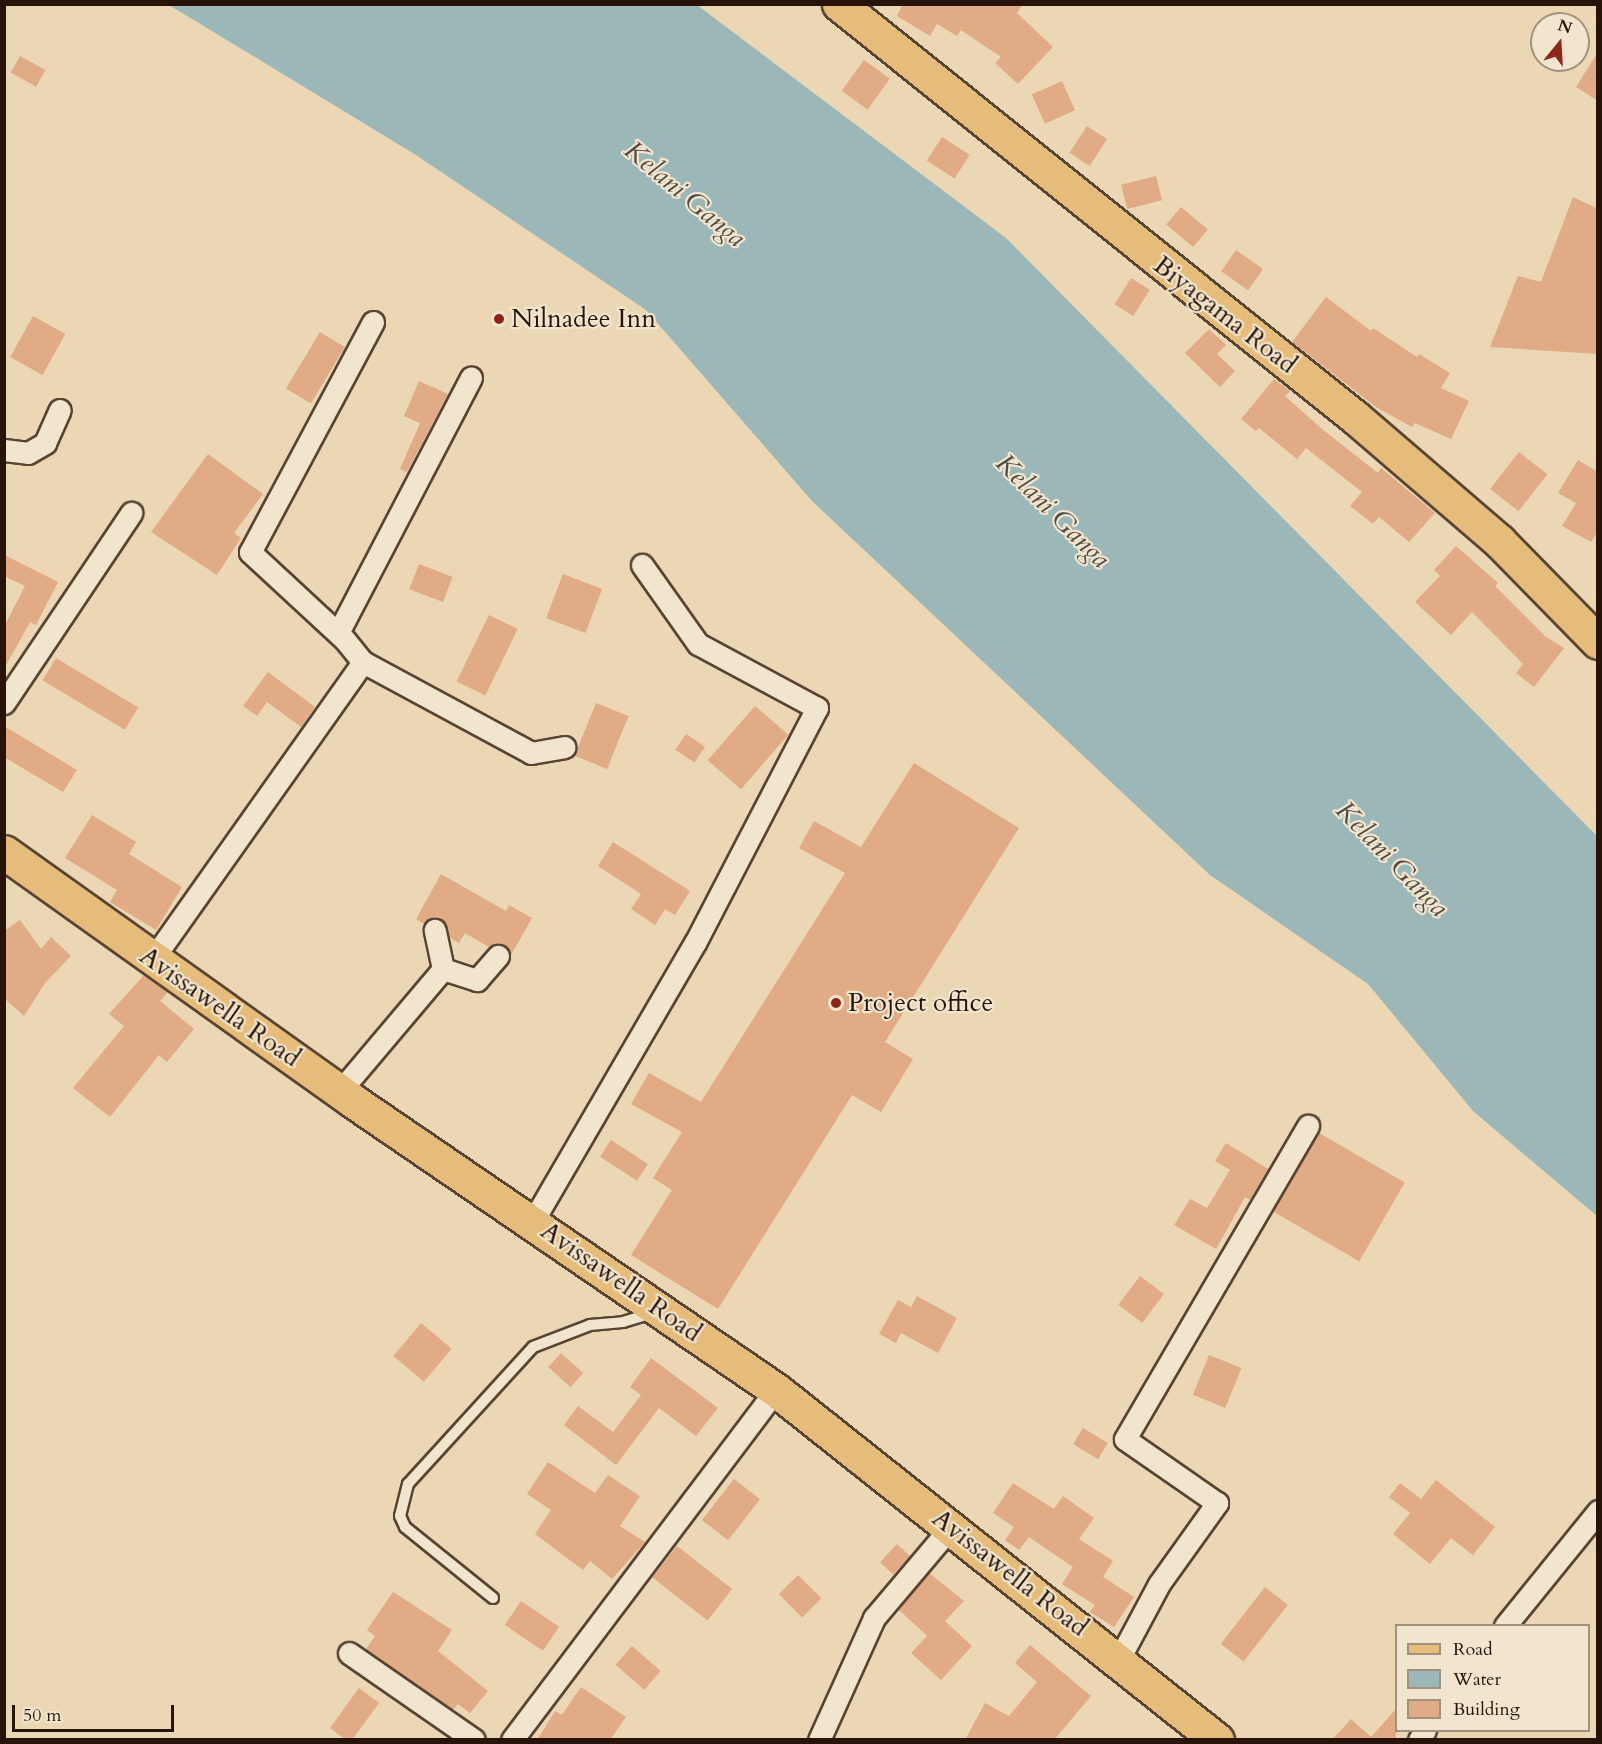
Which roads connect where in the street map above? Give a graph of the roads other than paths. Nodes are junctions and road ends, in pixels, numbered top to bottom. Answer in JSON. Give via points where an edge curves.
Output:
{"nodes":[{"id":1,"x":839,"y":4,"type":"edge"},
{"id":2,"x":373,"y":322,"type":"dead end"},
{"id":3,"x":471,"y":377,"type":"dead end"},
{"id":4,"x":60,"y":410,"type":"dead end"},
{"id":5,"x":4,"y":450,"type":"edge"},
{"id":6,"x":131,"y":513,"type":"dead end"},
{"id":7,"x":642,"y":565,"type":"dead end"},
{"id":8,"x":338,"y":633,"type":"junction"},
{"id":9,"x":1598,"y":642,"type":"edge"},
{"id":10,"x":363,"y":662,"type":"junction"},
{"id":11,"x":4,"y":703,"type":"edge"},
{"id":12,"x":564,"y":747,"type":"dead end"},
{"id":13,"x":4,"y":852,"type":"edge"},
{"id":14,"x":435,"y":930,"type":"dead end"},
{"id":15,"x":498,"y":956,"type":"dead end"},
{"id":16,"x":152,"y":960,"type":"junction"},
{"id":17,"x":443,"y":969,"type":"junction"},
{"id":18,"x":340,"y":1091,"type":"junction"},
{"id":19,"x":1308,"y":1126,"type":"dead end"},
{"id":20,"x":533,"y":1221,"type":"junction"},
{"id":21,"x":661,"y":1310,"type":"junction"},
{"id":22,"x":776,"y":1390,"type":"junction"},
{"id":23,"x":1598,"y":1510,"type":"edge"},
{"id":24,"x":951,"y":1527,"type":"junction"},
{"id":25,"x":493,"y":1598,"type":"dead end"},
{"id":26,"x":1506,"y":1624,"type":"edge"},
{"id":27,"x":349,"y":1653,"type":"dead end"},
{"id":28,"x":1119,"y":1659,"type":"junction"},
{"id":29,"x":474,"y":1740,"type":"edge"},
{"id":30,"x":512,"y":1740,"type":"edge"},
{"id":31,"x":819,"y":1740,"type":"edge"},
{"id":32,"x":1217,"y":1740,"type":"edge"}],
"edges":[{"from":1,"to":9,"type":"main road","name":"Biyagama Road","via":[[1356,418],[1499,541]]},
{"from":2,"to":8,"type":"street","via":[[250,552]]},
{"from":3,"to":8,"type":"street"},
{"from":4,"to":5,"type":"street","via":[[45,443],[28,453]]},
{"from":6,"to":11,"type":"street"},
{"from":7,"to":20,"type":"street","via":[[698,644],[818,708],[694,943]]},
{"from":8,"to":10,"type":"street"},
{"from":10,"to":12,"type":"street","via":[[531,753]]},
{"from":10,"to":16,"type":"street"},
{"from":13,"to":16,"type":"main road","name":"Avissawella Road"},
{"from":14,"to":17,"type":"street"},
{"from":15,"to":17,"type":"street","via":[[477,980]]},
{"from":16,"to":18,"type":"main road","name":"Avissawella Road"},
{"from":17,"to":18,"type":"street"},
{"from":18,"to":20,"type":"main road","name":"Avissawella Road"},
{"from":19,"to":28,"type":"street","via":[[1125,1439],[1217,1503],[1159,1584]]},
{"from":20,"to":21,"type":"main road","name":"Avissawella Road"},
{"from":21,"to":22,"type":"main road","name":"Avissawella Road"},
{"from":21,"to":25,"type":"lane","via":[[623,1322],[590,1325],[533,1347],[408,1484],[400,1508],[405,1527]]},
{"from":22,"to":24,"type":"main road","name":"Avissawella Road"},
{"from":22,"to":30,"type":"street"},
{"from":23,"to":26,"type":"street"},
{"from":24,"to":28,"type":"main road","name":"Avissawella Road"},
{"from":24,"to":31,"type":"street","via":[[874,1618]]},
{"from":27,"to":29,"type":"street"},
{"from":28,"to":32,"type":"main road","name":"Avissawella Road"}]}
